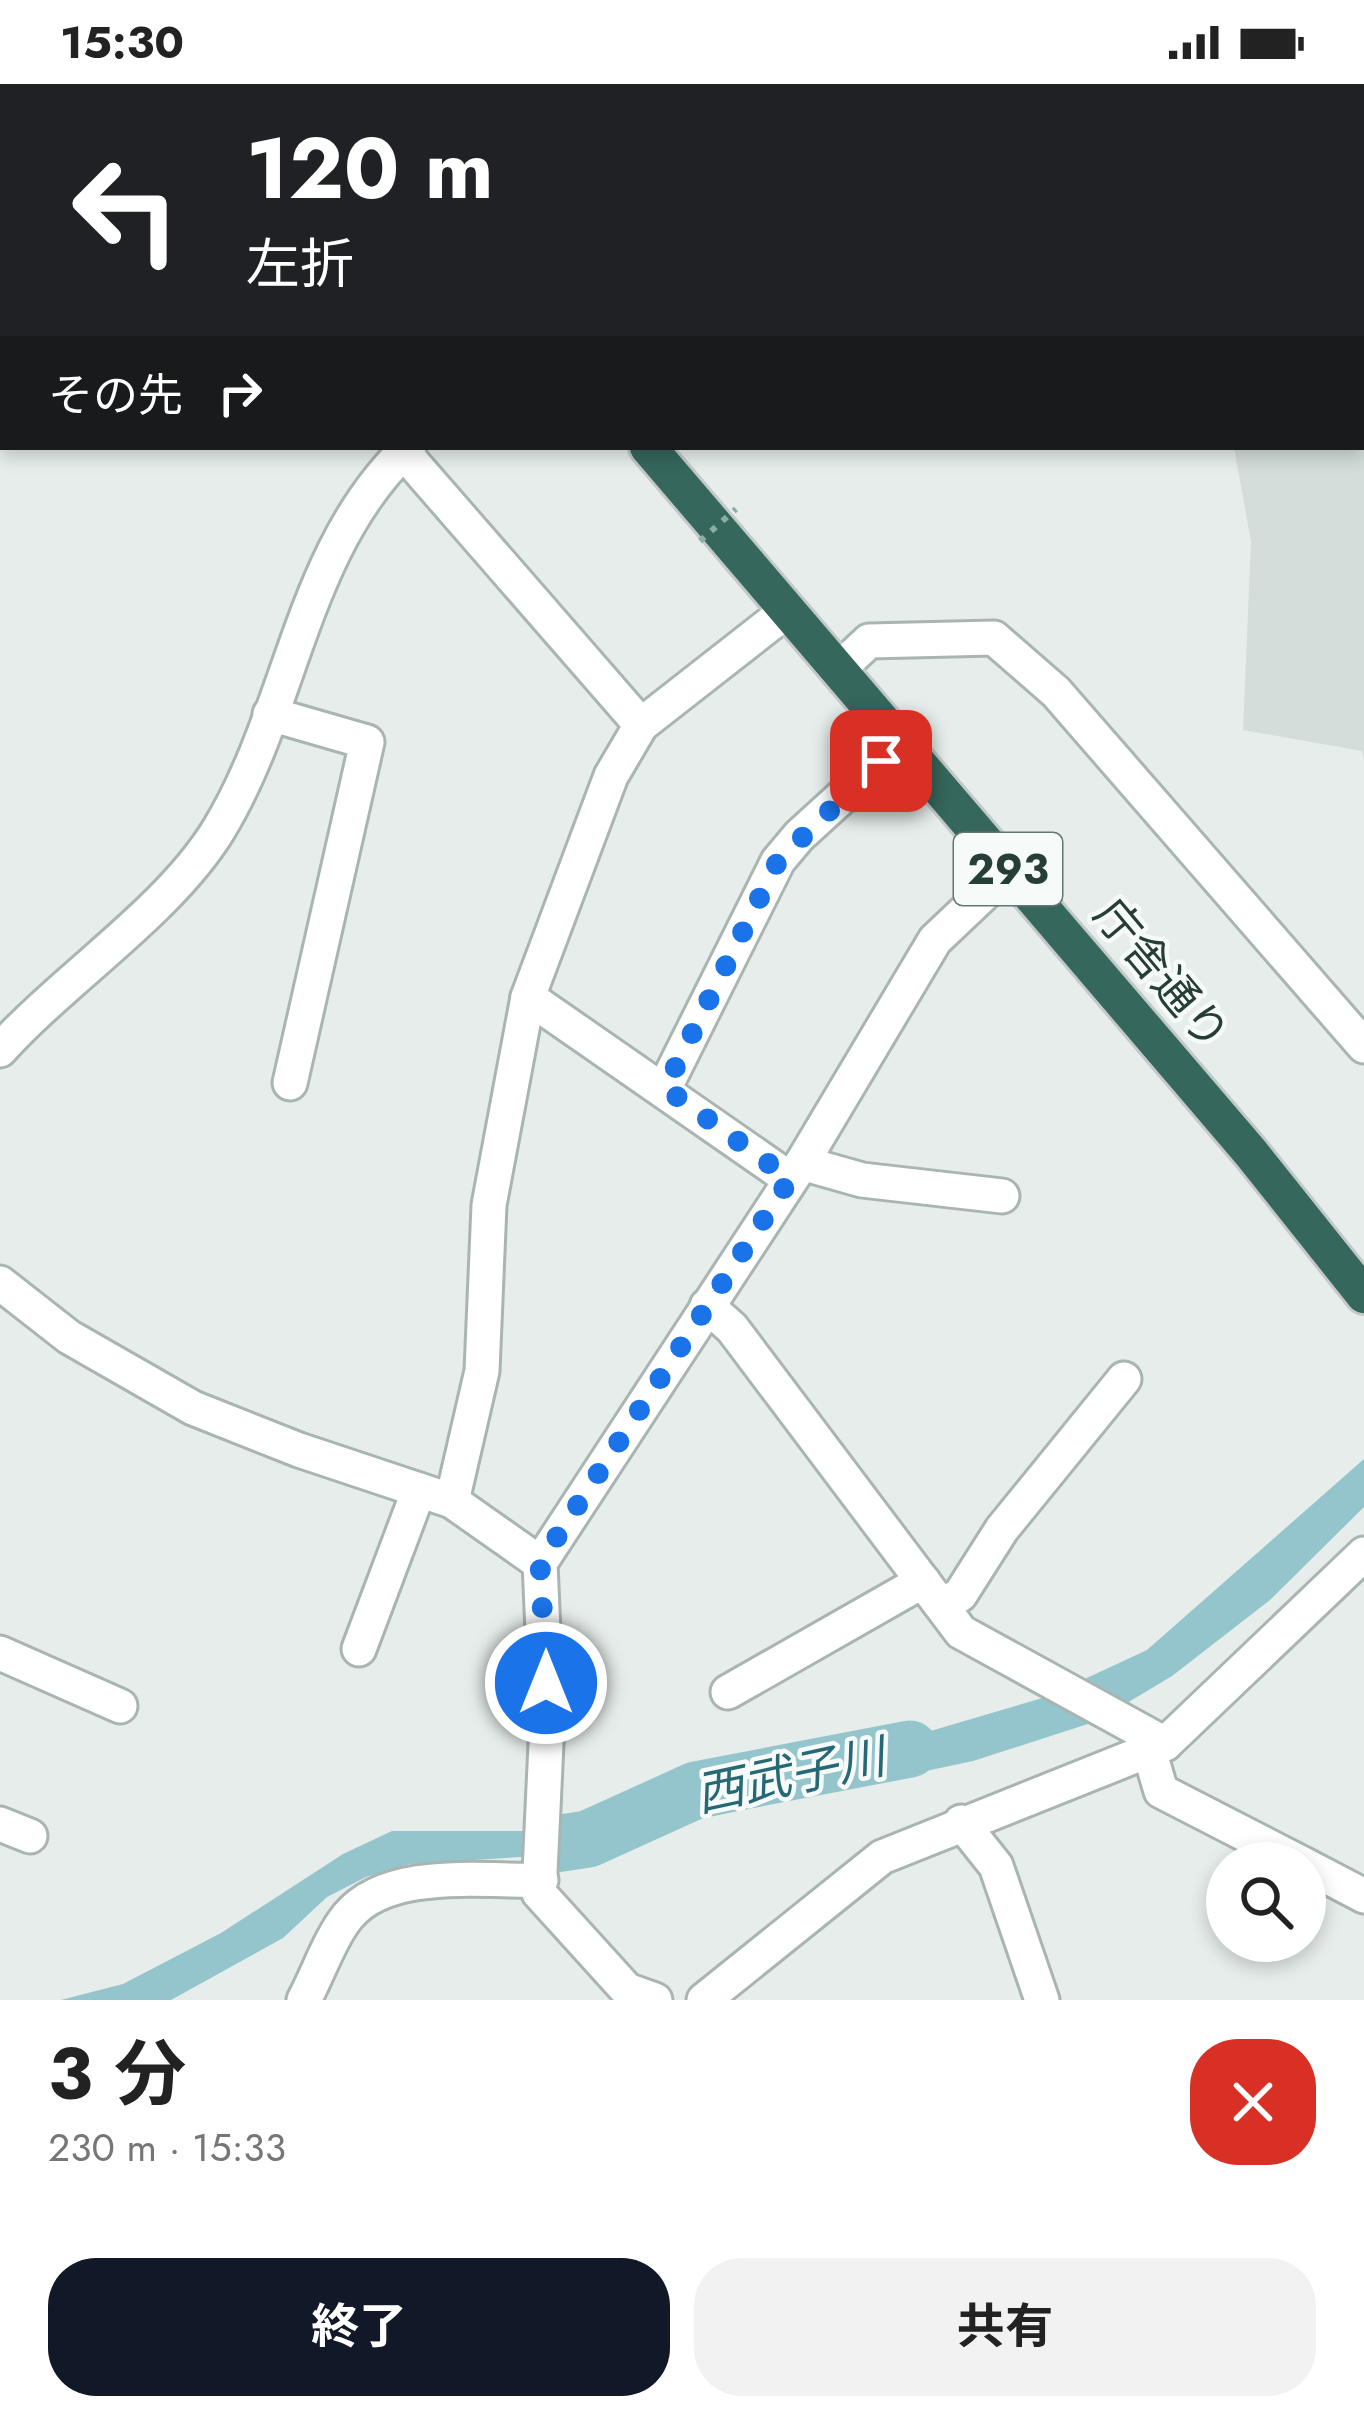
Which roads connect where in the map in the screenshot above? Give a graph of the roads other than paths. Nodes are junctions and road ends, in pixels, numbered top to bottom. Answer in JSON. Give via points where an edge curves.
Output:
{"nodes":[{"id":1,"x":403,"y":450,"type":"edge"},
{"id":2,"x":405,"y":450,"type":"edge"},
{"id":3,"x":651,"y":450,"type":"edge"},
{"id":4,"x":788,"y":610,"type":"junction"},
{"id":5,"x":838,"y":670,"type":"junction"},
{"id":6,"x":270,"y":714,"type":"junction"},
{"id":7,"x":641,"y":724,"type":"junction"},
{"id":8,"x":901,"y":743,"type":"junction"},
{"id":9,"x":1010,"y":870,"type":"junction"},
{"id":10,"x":528,"y":997,"type":"junction"},
{"id":11,"x":1364,"y":1046,"type":"edge"},
{"id":12,"x":0,"y":1050,"type":"edge"},
{"id":13,"x":290,"y":1083,"type":"dead end"},
{"id":14,"x":665,"y":1088,"type":"junction"},
{"id":15,"x":796,"y":1171,"type":"junction"},
{"id":16,"x":1002,"y":1196,"type":"dead end"},
{"id":17,"x":0,"y":1283,"type":"edge"},
{"id":18,"x":1364,"y":1295,"type":"edge"},
{"id":19,"x":707,"y":1306,"type":"junction"},
{"id":20,"x":1124,"y":1379,"type":"dead end"},
{"id":21,"x":418,"y":1490,"type":"junction"},
{"id":22,"x":452,"y":1501,"type":"junction"},
{"id":23,"x":1364,"y":1554,"type":"edge"},
{"id":24,"x":540,"y":1563,"type":"junction"},
{"id":25,"x":932,"y":1593,"type":"junction"},
{"id":26,"x":358,"y":1649,"type":"dead end"},
{"id":27,"x":0,"y":1653,"type":"edge"},
{"id":28,"x":728,"y":1692,"type":"dead end"},
{"id":29,"x":120,"y":1706,"type":"dead end"},
{"id":30,"x":1157,"y":1747,"type":"junction"},
{"id":31,"x":961,"y":1822,"type":"junction"},
{"id":32,"x":1260,"y":1842,"type":"edge"},
{"id":33,"x":1326,"y":1876,"type":"edge"},
{"id":34,"x":541,"y":1880,"type":"junction"},
{"id":35,"x":1364,"y":1896,"type":"edge"},
{"id":36,"x":306,"y":2000,"type":"edge"},
{"id":37,"x":335,"y":2000,"type":"edge"},
{"id":38,"x":655,"y":2000,"type":"edge"},
{"id":39,"x":704,"y":2000,"type":"edge"},
{"id":40,"x":1042,"y":2000,"type":"edge"}],
"edges":[{"from":1,"to":6,"type":"street","via":[[338,534]]},
{"from":2,"to":7,"type":"street"},
{"from":3,"to":4,"type":"highway","name":"庁舎通り","number":"293"},
{"from":4,"to":5,"type":"highway","name":"庁舎通り","number":"293"},
{"from":4,"to":7,"type":"street"},
{"from":5,"to":8,"type":"highway","name":"庁舎通り","number":"293"},
{"from":5,"to":11,"type":"street","via":[[868,641],[994,638],[1056,692]]},
{"from":6,"to":12,"type":"street","via":[[217,832]]},
{"from":6,"to":13,"type":"street","via":[[367,742]]},
{"from":7,"to":10,"type":"street","via":[[611,776]]},
{"from":8,"to":9,"type":"highway","name":"庁舎通り","number":"293"},
{"from":8,"to":14,"type":"street","via":[[778,861]]},
{"from":9,"to":15,"type":"street","via":[[935,940]]},
{"from":9,"to":18,"type":"highway","name":"庁舎通り","number":"293"},
{"from":10,"to":14,"type":"street"},
{"from":10,"to":22,"type":"street","via":[[489,1204],[482,1371]]},
{"from":14,"to":15,"type":"street"},
{"from":15,"to":16,"type":"street"},
{"from":15,"to":19,"type":"street"},
{"from":17,"to":21,"type":"street","via":[[69,1337],[193,1408]]},
{"from":19,"to":24,"type":"street"},
{"from":19,"to":25,"type":"street","via":[[732,1328]]},
{"from":20,"to":25,"type":"street","via":[[1002,1529],[960,1594]]},
{"from":21,"to":22,"type":"street"},
{"from":21,"to":26,"type":"street"},
{"from":22,"to":24,"type":"street"},
{"from":23,"to":30,"type":"street"},
{"from":24,"to":34,"type":"street","via":[[547,1723]]},
{"from":25,"to":28,"type":"street"},
{"from":25,"to":30,"type":"street","via":[[961,1632]]},
{"from":27,"to":29,"type":"street"},
{"from":30,"to":31,"type":"street"},
{"from":30,"to":32,"type":"street","via":[[1161,1791]]},
{"from":31,"to":39,"type":"street","via":[[882,1857]]},
{"from":31,"to":40,"type":"street","via":[[996,1866]]},
{"from":33,"to":35,"type":"street"},
{"from":34,"to":36,"type":"street","via":[[407,1884],[365,1902],[348,1916]]},
{"from":34,"to":38,"type":"street","via":[[539,1893],[596,1960],[626,1990]]},
{"from":36,"to":37,"type":"street","via":[[331,1991]]}]}
